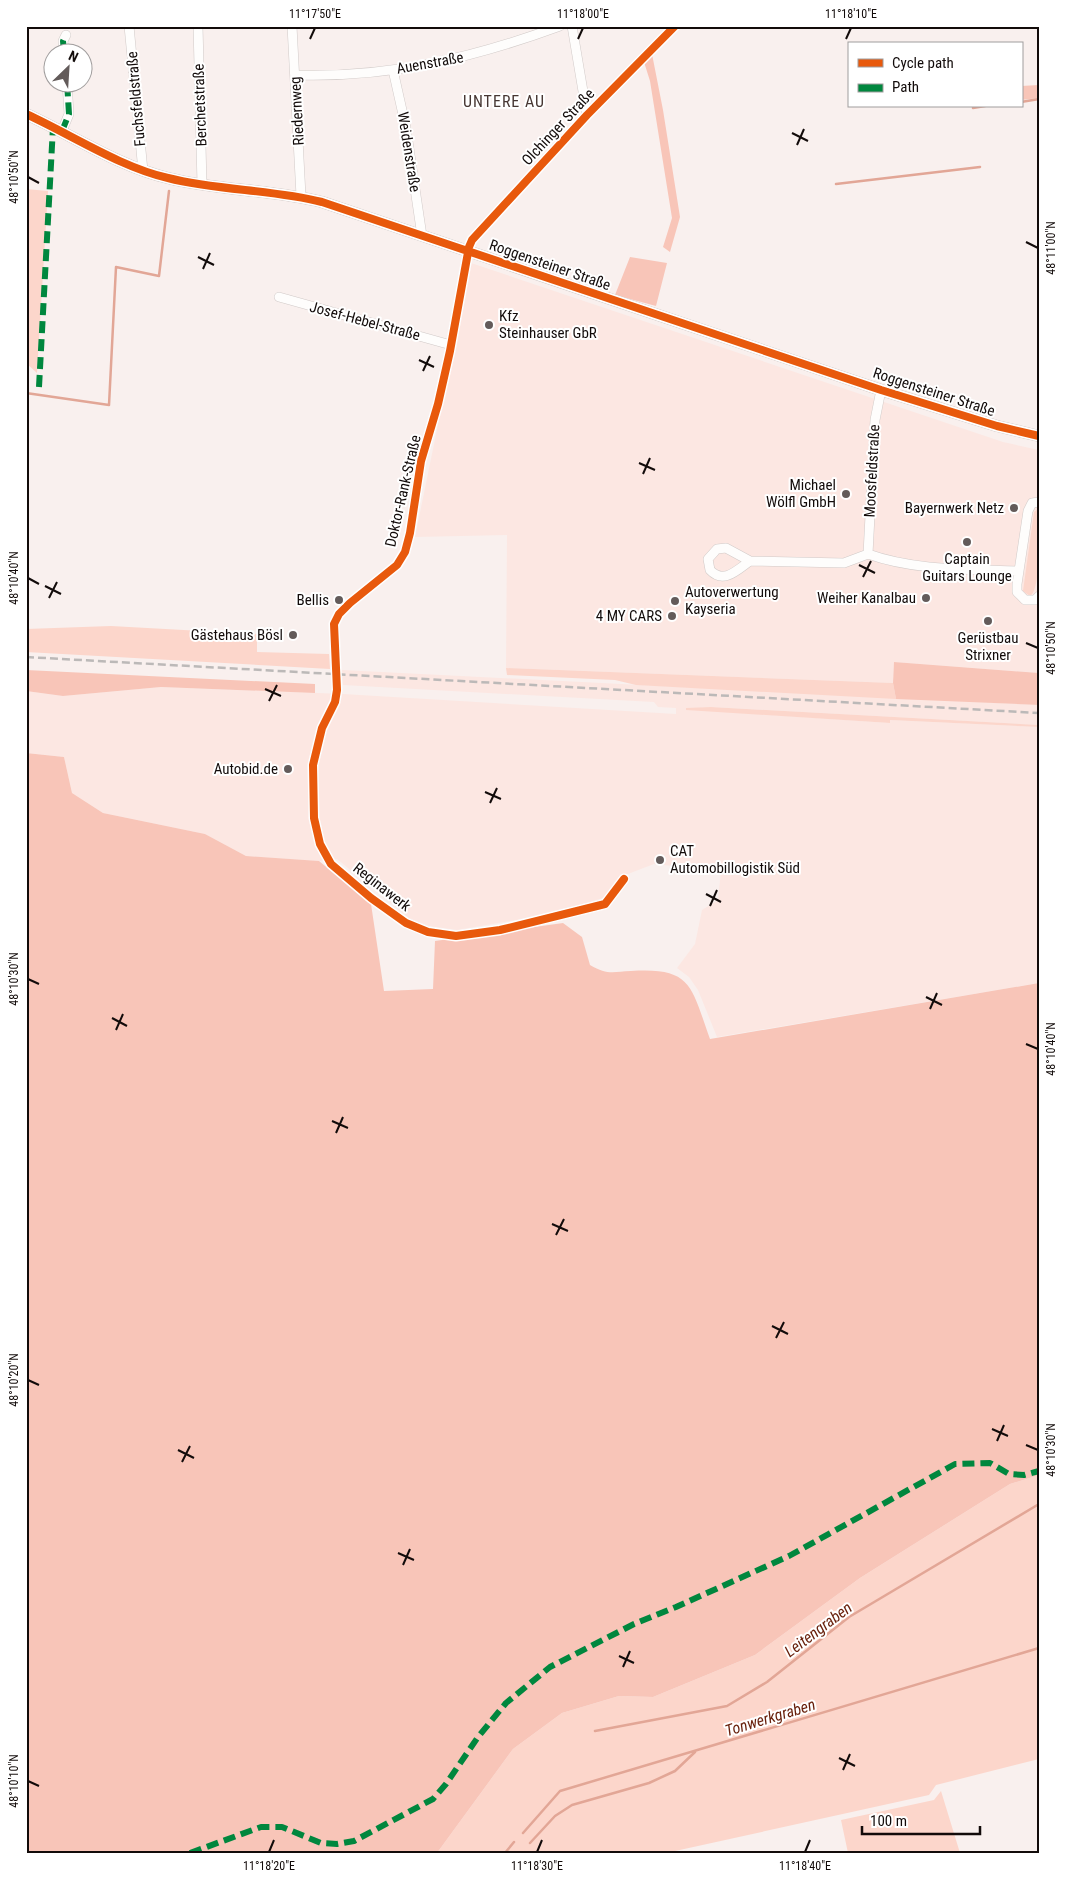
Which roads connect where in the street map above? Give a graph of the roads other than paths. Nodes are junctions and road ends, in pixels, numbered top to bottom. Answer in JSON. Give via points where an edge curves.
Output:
{"nodes":[{"id":1,"x":129,"y":26,"type":"edge"},
{"id":2,"x":198,"y":26,"type":"edge"},
{"id":3,"x":292,"y":26,"type":"edge"},
{"id":4,"x":560,"y":26,"type":"edge"},
{"id":5,"x":572,"y":26,"type":"edge"},
{"id":6,"x":675,"y":26,"type":"edge"},
{"id":7,"x":66,"y":35,"type":"dead end"},
{"id":8,"x":64,"y":42,"type":"edge"},
{"id":9,"x":393,"y":70,"type":"junction"},
{"id":10,"x":295,"y":75,"type":"junction"},
{"id":11,"x":68,"y":92,"type":"edge"},
{"id":12,"x":26,"y":114,"type":"edge"},
{"id":13,"x":587,"y":115,"type":"junction"},
{"id":14,"x":62,"y":131,"type":"junction"},
{"id":15,"x":143,"y":171,"type":"junction"},
{"id":16,"x":202,"y":184,"type":"junction"},
{"id":17,"x":301,"y":196,"type":"junction"},
{"id":18,"x":422,"y":236,"type":"junction"},
{"id":19,"x":467,"y":252,"type":"junction"},
{"id":20,"x":279,"y":297,"type":"dead end"},
{"id":21,"x":451,"y":345,"type":"junction"},
{"id":22,"x":881,"y":390,"type":"junction"},
{"id":23,"x":1039,"y":436,"type":"edge"},
{"id":24,"x":1039,"y":502,"type":"edge"},
{"id":25,"x":868,"y":554,"type":"junction"},
{"id":26,"x":750,"y":561,"type":"dead end"},
{"id":27,"x":1019,"y":571,"type":"junction"},
{"id":28,"x":1039,"y":596,"type":"edge"},
{"id":29,"x":337,"y":680,"type":"joint"},
{"id":30,"x":624,"y":879,"type":"dead end"}],
"edges":[{"from":1,"to":15,"type":"street","name":"Fuchsfeldstraße"},
{"from":2,"to":16,"type":"street","name":"Berchetstraße"},
{"from":3,"to":10,"type":"street","name":"Riedernweg"},
{"from":4,"to":9,"type":"street","name":"Auenstraße","via":[[450,61]]},
{"from":5,"to":13,"type":"street"},
{"from":6,"to":13,"type":"street","name":"Olchinger Straße"},
{"from":7,"to":8,"type":"street"},
{"from":9,"to":10,"type":"street","name":"Auenstraße","via":[[328,76]]},
{"from":9,"to":18,"type":"street","name":"Weidenstraße","via":[[406,128]]},
{"from":10,"to":17,"type":"street","name":"Riedernweg"},
{"from":11,"to":14,"type":"street","via":[[69,114]]},
{"from":12,"to":14,"type":"street","name":"Roggensteiner Straße"},
{"from":13,"to":19,"type":"street","name":"Olchinger Straße","via":[[472,240]]},
{"from":14,"to":15,"type":"street","name":"Roggensteiner Straße"},
{"from":15,"to":16,"type":"street","name":"Roggensteiner Straße"},
{"from":16,"to":17,"type":"street","name":"Roggensteiner Straße"},
{"from":17,"to":18,"type":"street","name":"Roggensteiner Straße"},
{"from":18,"to":19,"type":"street","name":"Roggensteiner Straße"},
{"from":19,"to":21,"type":"street","name":"Doktor-Rank-Straße"},
{"from":19,"to":22,"type":"street","name":"Roggensteiner Straße"},
{"from":20,"to":21,"type":"street","name":"Josef-Hebel-Straße"},
{"from":21,"to":29,"type":"street","name":"Doktor-Rank-Straße","via":[[421,461],[410,534],[404,552],[397,565],[339,614],[333,632]]},
{"from":22,"to":23,"type":"street","name":"Roggensteiner Straße"},
{"from":22,"to":25,"type":"street","name":"Moosfeldstraße","via":[[875,420]]},
{"from":24,"to":27,"type":"street","via":[[1029,506]]},
{"from":25,"to":26,"type":"street","via":[[844,563]]},
{"from":25,"to":27,"type":"street","via":[[935,567]]},
{"from":27,"to":28,"type":"street","via":[[1020,597],[1030,601]]},
{"from":29,"to":30,"type":"street","name":"Reginawerk","via":[[335,702],[322,728],[313,765],[314,818],[320,844],[331,864],[406,923],[428,932],[456,936],[500,930],[608,903]]}]}
